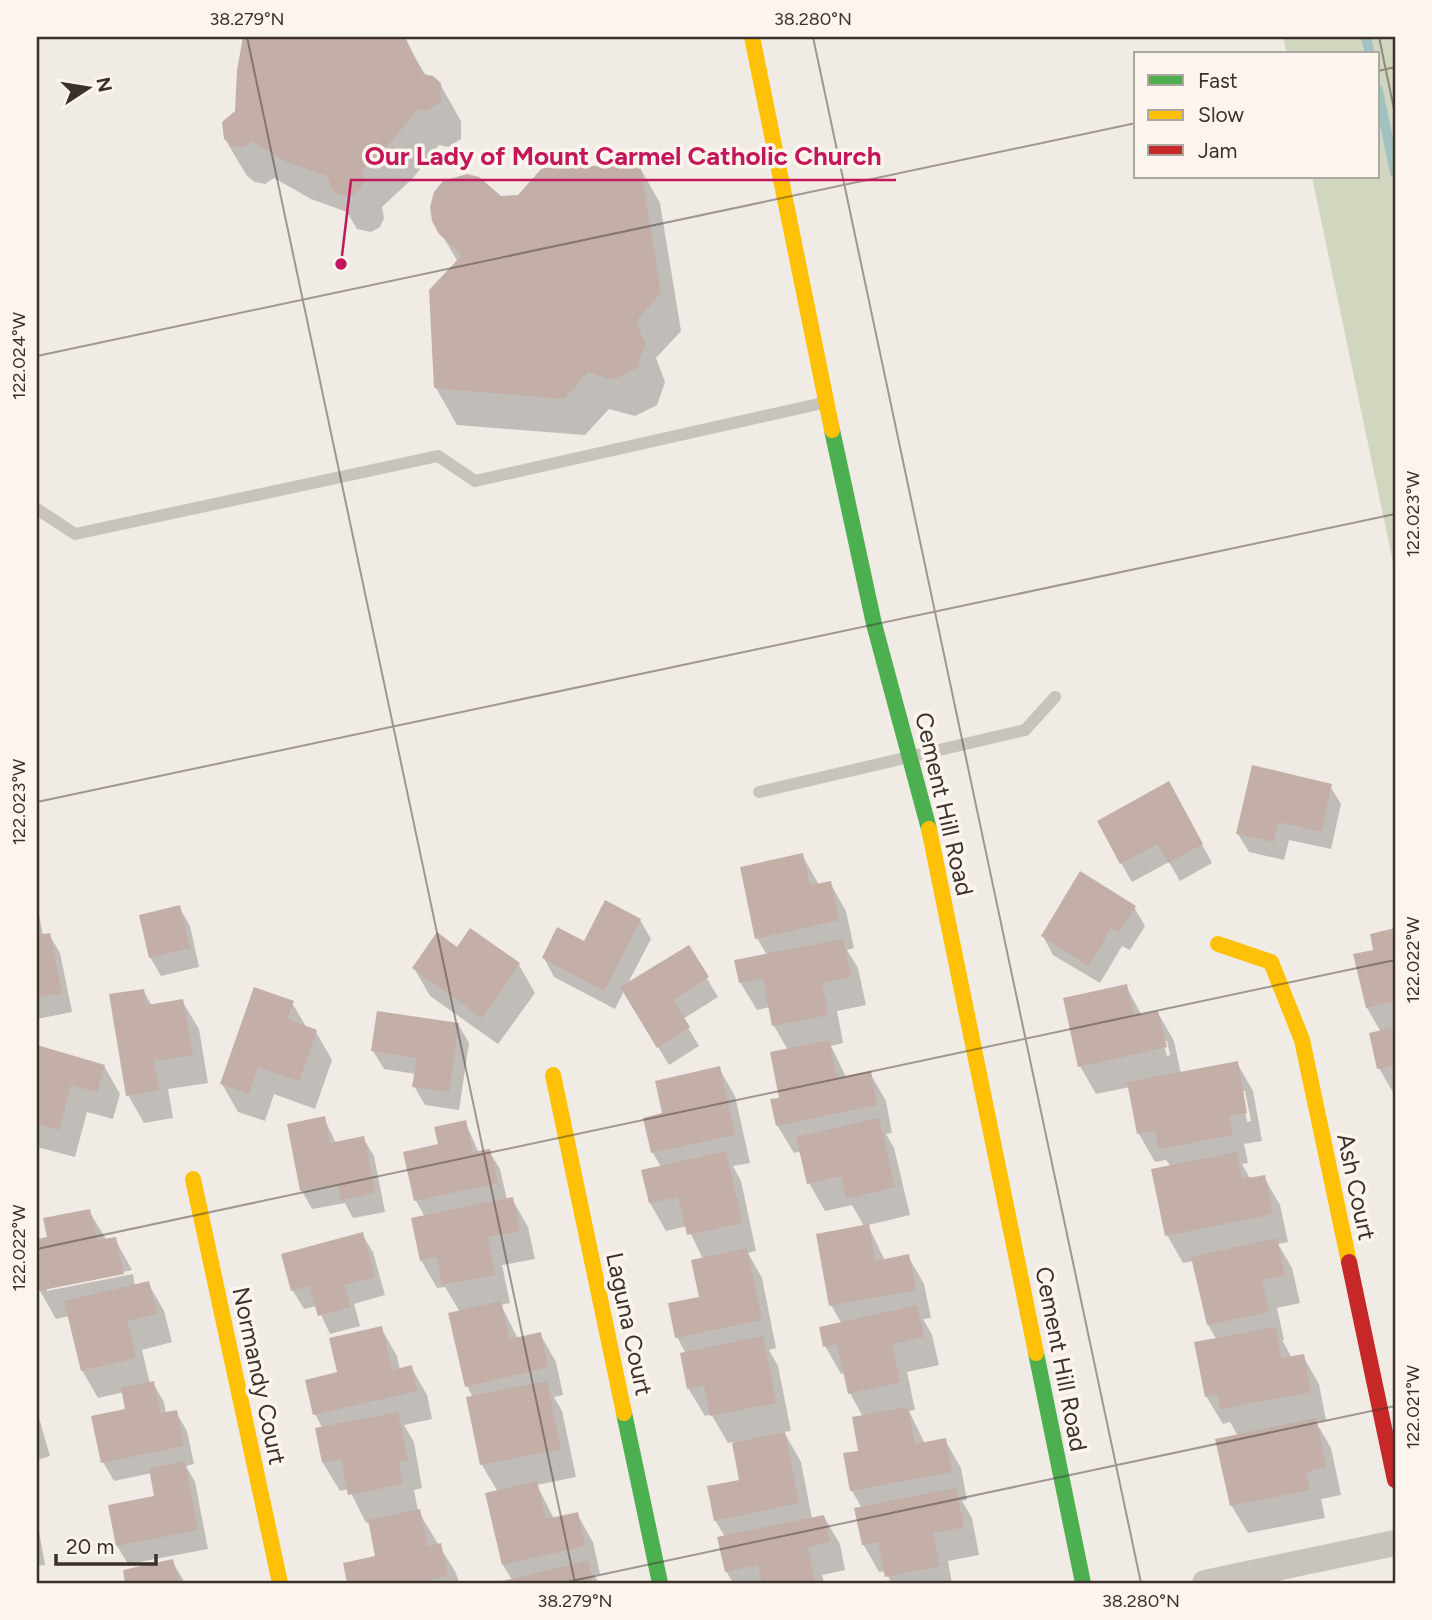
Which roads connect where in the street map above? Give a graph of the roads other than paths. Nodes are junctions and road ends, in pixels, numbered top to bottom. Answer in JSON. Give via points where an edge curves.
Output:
{"nodes":[{"id":1,"x":752,"y":37,"type":"edge"},
{"id":2,"x":827,"y":402,"type":"junction"},
{"id":3,"x":37,"y":509,"type":"edge"},
{"id":4,"x":1055,"y":697,"type":"dead end"},
{"id":5,"x":912,"y":758,"type":"junction"},
{"id":6,"x":759,"y":792,"type":"dead end"},
{"id":7,"x":1218,"y":944,"type":"dead end"},
{"id":8,"x":553,"y":1075,"type":"dead end"},
{"id":9,"x":193,"y":1179,"type":"dead end"},
{"id":10,"x":1395,"y":1480,"type":"edge"},
{"id":11,"x":1395,"y":1543,"type":"edge"},
{"id":12,"x":279,"y":1583,"type":"edge"},
{"id":13,"x":660,"y":1583,"type":"edge"},
{"id":14,"x":1083,"y":1583,"type":"edge"},
{"id":15,"x":1205,"y":1583,"type":"edge"}],
"edges":[{"from":1,"to":2,"type":"street","name":"Cement Hill Road"},
{"from":2,"to":3,"type":"lane","via":[[475,481],[438,456],[75,534]]},
{"from":2,"to":5,"type":"street","name":"Cement Hill Road","via":[[874,624]]},
{"from":4,"to":5,"type":"lane","via":[[1025,730]]},
{"from":5,"to":6,"type":"lane"},
{"from":5,"to":14,"type":"street","name":"Cement Hill Road"},
{"from":7,"to":10,"type":"street","name":"Ash Court","via":[[1271,962],[1302,1040]]},
{"from":8,"to":13,"type":"street","name":"Laguna Court"},
{"from":9,"to":12,"type":"street","name":"Normandy Court"},
{"from":11,"to":15,"type":"street"}]}
